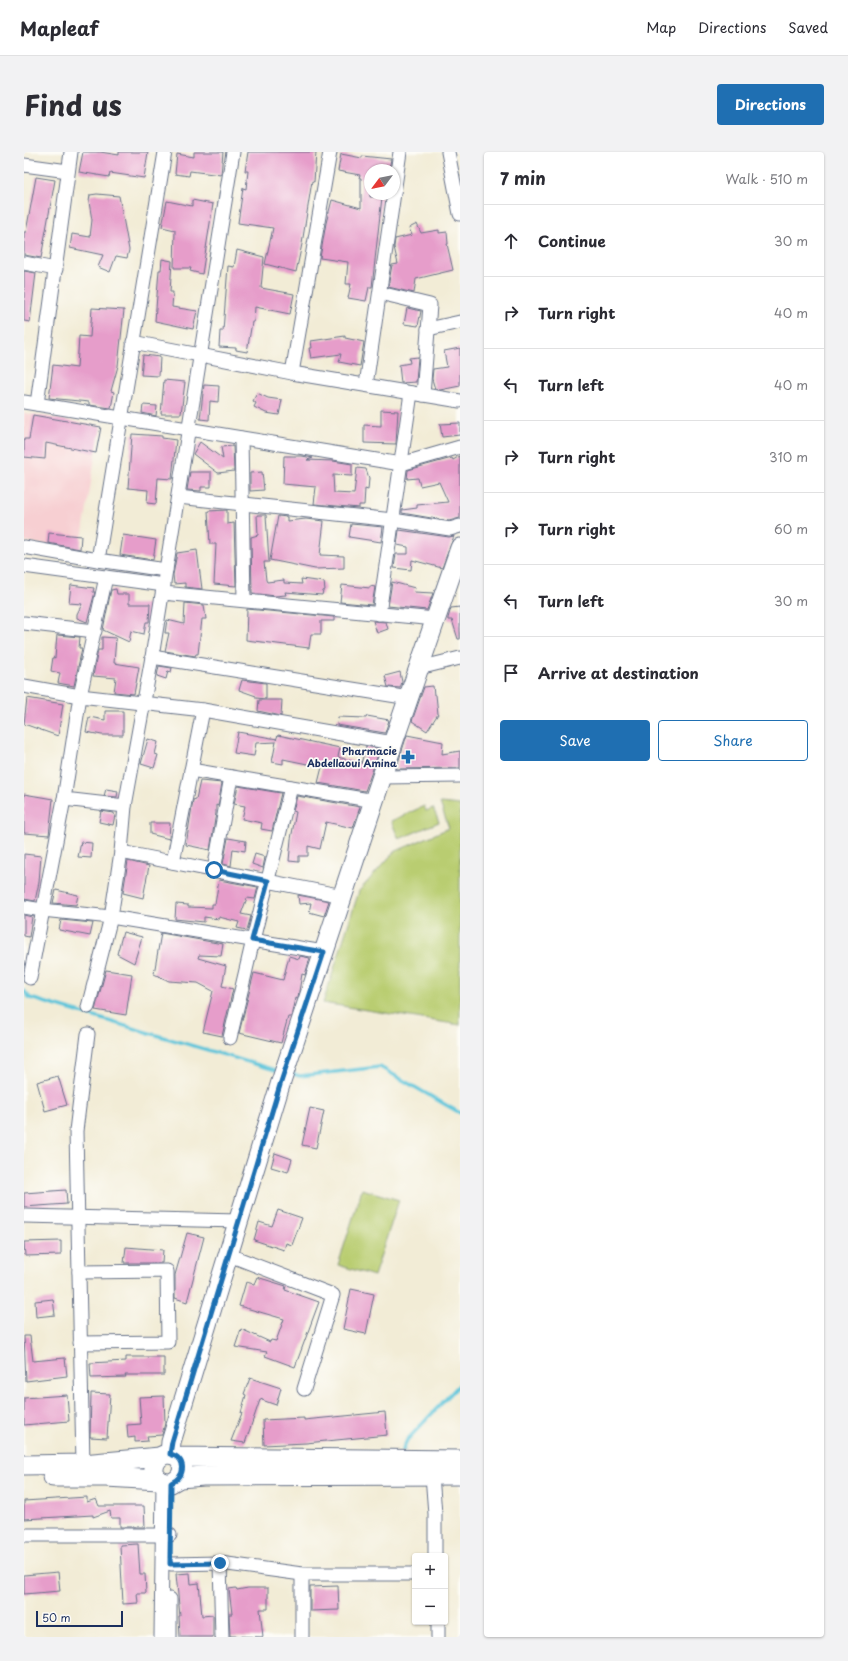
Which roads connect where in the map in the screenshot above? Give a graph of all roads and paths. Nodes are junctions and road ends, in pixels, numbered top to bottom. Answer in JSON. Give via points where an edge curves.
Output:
{"nodes":[{"id":1,"x":71,"y":152,"type":"edge"},
{"id":2,"x":165,"y":152,"type":"edge"},
{"id":3,"x":233,"y":152,"type":"edge"},
{"id":4,"x":330,"y":152,"type":"edge"},
{"id":5,"x":400,"y":152,"type":"edge"},
{"id":6,"x":448,"y":152,"type":"edge"},
{"id":7,"x":24,"y":165,"type":"edge"},
{"id":8,"x":68,"y":171,"type":"junction"},
{"id":9,"x":460,"y":214,"type":"edge"},
{"id":10,"x":24,"y":263,"type":"edge"},
{"id":11,"x":56,"y":268,"type":"junction"},
{"id":12,"x":380,"y":293,"type":"junction"},
{"id":13,"x":460,"y":322,"type":"edge"},
{"id":14,"x":428,"y":329,"type":"junction"},
{"id":15,"x":133,"y":342,"type":"junction"},
{"id":16,"x":201,"y":355,"type":"junction"},
{"id":17,"x":292,"y":373,"type":"junction"},
{"id":18,"x":366,"y":385,"type":"junction"},
{"id":19,"x":417,"y":394,"type":"junction"},
{"id":20,"x":460,"y":401,"type":"edge"},
{"id":21,"x":30,"y":403,"type":"edge"},
{"id":22,"x":121,"y":418,"type":"junction"},
{"id":23,"x":189,"y":429,"type":"junction"},
{"id":24,"x":241,"y":438,"type":"junction"},
{"id":25,"x":460,"y":447,"type":"edge"},
{"id":26,"x":401,"y":464,"type":"junction"},
{"id":27,"x":178,"y":497,"type":"junction"},
{"id":28,"x":243,"y":503,"type":"junction"},
{"id":29,"x":393,"y":520,"type":"junction"},
{"id":30,"x":460,"y":526,"type":"edge"},
{"id":31,"x":24,"y":546,"type":"edge"},
{"id":32,"x":458,"y":559,"type":"edge"},
{"id":33,"x":98,"y":560,"type":"junction"},
{"id":34,"x":24,"y":566,"type":"edge"},
{"id":35,"x":166,"y":570,"type":"junction"},
{"id":36,"x":106,"y":577,"type":"junction"},
{"id":37,"x":163,"y":589,"type":"junction"},
{"id":38,"x":244,"y":600,"type":"junction"},
{"id":39,"x":380,"y":614,"type":"junction"},
{"id":40,"x":435,"y":619,"type":"junction"},
{"id":41,"x":24,"y":623,"type":"edge"},
{"id":42,"x":94,"y":631,"type":"junction"},
{"id":43,"x":152,"y":657,"type":"junction"},
{"id":44,"x":460,"y":658,"type":"edge"},
{"id":45,"x":419,"y":668,"type":"junction"},
{"id":46,"x":24,"y":686,"type":"edge"},
{"id":47,"x":80,"y":696,"type":"junction"},
{"id":48,"x":408,"y":698,"type":"junction"},
{"id":49,"x":144,"y":703,"type":"junction"},
{"id":50,"x":203,"y":710,"type":"junction"},
{"id":51,"x":393,"y":742,"type":"junction"},
{"id":52,"x":191,"y":770,"type":"junction"},
{"id":53,"x":460,"y":776,"type":"edge"},
{"id":54,"x":231,"y":777,"type":"junction"},
{"id":55,"x":383,"y":777,"type":"junction"},
{"id":56,"x":291,"y":787,"type":"junction"},
{"id":57,"x":64,"y":799,"type":"junction"},
{"id":58,"x":375,"y":801,"type":"junction"},
{"id":59,"x":125,"y":806,"type":"junction"},
{"id":60,"x":121,"y":852,"type":"junction"},
{"id":61,"x":173,"y":862,"type":"junction"},
{"id":62,"x":214,"y":870,"type":"junction"},
{"id":63,"x":268,"y":881,"type":"junction"},
{"id":64,"x":343,"y":896,"type":"junction"},
{"id":65,"x":24,"y":906,"type":"edge"},
{"id":66,"x":42,"y":910,"type":"junction"},
{"id":67,"x":111,"y":916,"type":"junction"},
{"id":68,"x":252,"y":940,"type":"junction"},
{"id":69,"x":324,"y":952,"type":"junction"},
{"id":70,"x":30,"y":978,"type":"dead end"},
{"id":71,"x":88,"y":1007,"type":"dead end"},
{"id":72,"x":88,"y":1034,"type":"dead end"},
{"id":73,"x":230,"y":1038,"type":"dead end"},
{"id":74,"x":24,"y":1216,"type":"edge"},
{"id":75,"x":77,"y":1217,"type":"junction"},
{"id":76,"x":239,"y":1221,"type":"junction"},
{"id":77,"x":228,"y":1255,"type":"junction"},
{"id":78,"x":78,"y":1272,"type":"junction"},
{"id":79,"x":80,"y":1343,"type":"junction"},
{"id":80,"x":304,"y":1389,"type":"dead end"},
{"id":81,"x":169,"y":1456,"type":"junction"},
{"id":82,"x":460,"y":1460,"type":"edge"},
{"id":83,"x":83,"y":1464,"type":"junction"},
{"id":84,"x":24,"y":1465,"type":"edge"},
{"id":85,"x":432,"y":1475,"type":"junction"},
{"id":86,"x":460,"y":1475,"type":"edge"},
{"id":87,"x":24,"y":1477,"type":"edge"},
{"id":88,"x":168,"y":1481,"type":"junction"},
{"id":89,"x":167,"y":1535,"type":"junction"},
{"id":90,"x":24,"y":1536,"type":"edge"},
{"id":91,"x":435,"y":1553,"type":"edge"},
{"id":92,"x":220,"y":1563,"type":"junction"},
{"id":93,"x":170,"y":1564,"type":"junction"},
{"id":94,"x":302,"y":1574,"type":"junction"},
{"id":95,"x":412,"y":1574,"type":"edge"},
{"id":96,"x":438,"y":1625,"type":"edge"},
{"id":97,"x":161,"y":1637,"type":"edge"},
{"id":98,"x":170,"y":1637,"type":"edge"},
{"id":99,"x":222,"y":1637,"type":"edge"},
{"id":100,"x":302,"y":1637,"type":"edge"},
{"id":101,"x":438,"y":1637,"type":"edge"}],
"edges":[{"from":1,"to":8,"type":"street"},
{"from":2,"to":15,"type":"street"},
{"from":3,"to":16,"type":"street"},
{"from":4,"to":17,"type":"street"},
{"from":5,"to":12,"type":"street"},
{"from":6,"to":9,"type":"street"},
{"from":7,"to":8,"type":"street"},
{"from":8,"to":11,"type":"street"},
{"from":10,"to":11,"type":"street"},
{"from":11,"to":21,"type":"street"},
{"from":12,"to":14,"type":"street","via":[[430,305]]},
{"from":12,"to":18,"type":"street"},
{"from":13,"to":14,"type":"street"},
{"from":14,"to":19,"type":"street"},
{"from":15,"to":16,"type":"street"},
{"from":15,"to":22,"type":"street"},
{"from":16,"to":17,"type":"street"},
{"from":16,"to":23,"type":"street"},
{"from":17,"to":18,"type":"street"},
{"from":18,"to":19,"type":"street"},
{"from":19,"to":20,"type":"street"},
{"from":19,"to":26,"type":"street"},
{"from":21,"to":22,"type":"street"},
{"from":22,"to":23,"type":"street"},
{"from":22,"to":33,"type":"street"},
{"from":23,"to":24,"type":"street"},
{"from":23,"to":27,"type":"street"},
{"from":24,"to":26,"type":"street"},
{"from":24,"to":28,"type":"street"},
{"from":25,"to":26,"type":"street"},
{"from":26,"to":29,"type":"street"},
{"from":27,"to":28,"type":"street"},
{"from":27,"to":35,"type":"street"},
{"from":28,"to":29,"type":"street"},
{"from":28,"to":38,"type":"street"},
{"from":29,"to":30,"type":"street","via":[[450,529]]},
{"from":29,"to":39,"type":"street"},
{"from":31,"to":33,"type":"street"},
{"from":32,"to":40,"type":"street"},
{"from":33,"to":35,"type":"street"},
{"from":34,"to":36,"type":"street"},
{"from":35,"to":37,"type":"street"},
{"from":36,"to":37,"type":"street"},
{"from":36,"to":42,"type":"street"},
{"from":37,"to":38,"type":"street"},
{"from":37,"to":43,"type":"street"},
{"from":38,"to":39,"type":"street"},
{"from":39,"to":40,"type":"street"},
{"from":40,"to":45,"type":"street"},
{"from":41,"to":42,"type":"street"},
{"from":42,"to":47,"type":"street"},
{"from":43,"to":48,"type":"street"},
{"from":43,"to":49,"type":"street"},
{"from":44,"to":45,"type":"street"},
{"from":45,"to":48,"type":"street"},
{"from":46,"to":47,"type":"street"},
{"from":47,"to":49,"type":"street"},
{"from":47,"to":57,"type":"street"},
{"from":48,"to":51,"type":"street"},
{"from":49,"to":50,"type":"street"},
{"from":49,"to":59,"type":"street"},
{"from":50,"to":51,"type":"street"},
{"from":50,"to":52,"type":"street"},
{"from":51,"to":55,"type":"street"},
{"from":52,"to":54,"type":"street"},
{"from":52,"to":61,"type":"street"},
{"from":53,"to":55,"type":"street"},
{"from":54,"to":56,"type":"street"},
{"from":54,"to":62,"type":"street"},
{"from":55,"to":58,"type":"street"},
{"from":56,"to":58,"type":"street"},
{"from":56,"to":63,"type":"street"},
{"from":57,"to":59,"type":"street"},
{"from":57,"to":66,"type":"street"},
{"from":58,"to":64,"type":"street"},
{"from":59,"to":60,"type":"street"},
{"from":60,"to":61,"type":"street"},
{"from":60,"to":67,"type":"street"},
{"from":61,"to":62,"type":"street"},
{"from":62,"to":63,"type":"street"},
{"from":63,"to":64,"type":"street"},
{"from":63,"to":68,"type":"street"},
{"from":64,"to":69,"type":"street"},
{"from":65,"to":66,"type":"street"},
{"from":66,"to":67,"type":"street"},
{"from":66,"to":70,"type":"street"},
{"from":67,"to":68,"type":"street"},
{"from":67,"to":71,"type":"street"},
{"from":68,"to":69,"type":"street"},
{"from":68,"to":73,"type":"street"},
{"from":69,"to":76,"type":"street","via":[[288,1059]]},
{"from":72,"to":75,"type":"street","via":[[76,1131]]},
{"from":74,"to":75,"type":"street"},
{"from":75,"to":76,"type":"street"},
{"from":75,"to":78,"type":"street"},
{"from":76,"to":77,"type":"street"},
{"from":77,"to":80,"type":"street","via":[[333,1295]]},
{"from":77,"to":81,"type":"street"},
{"from":78,"to":79,"type":"street"},
{"from":78,"to":79,"type":"street","via":[[167,1271],[168,1342]]},
{"from":79,"to":83,"type":"street"},
{"from":81,"to":82,"type":"street"},
{"from":81,"to":83,"type":"street"},
{"from":81,"to":88,"type":"street","via":[[183,1464],[183,1469]]},
{"from":81,"to":88,"type":"street","via":[[154,1465],[155,1476]]},
{"from":83,"to":84,"type":"street"},
{"from":85,"to":86,"type":"street"},
{"from":85,"to":88,"type":"street","via":[[203,1476]]},
{"from":85,"to":91,"type":"street"},
{"from":87,"to":88,"type":"street","via":[[106,1477]]},
{"from":88,"to":89,"type":"street"},
{"from":89,"to":90,"type":"street"},
{"from":89,"to":93,"type":"street"},
{"from":89,"to":97,"type":"street"},
{"from":92,"to":93,"type":"street"},
{"from":92,"to":94,"type":"street"},
{"from":92,"to":99,"type":"street"},
{"from":93,"to":98,"type":"street"},
{"from":94,"to":95,"type":"street"},
{"from":94,"to":100,"type":"street"},
{"from":96,"to":101,"type":"street"}]}
